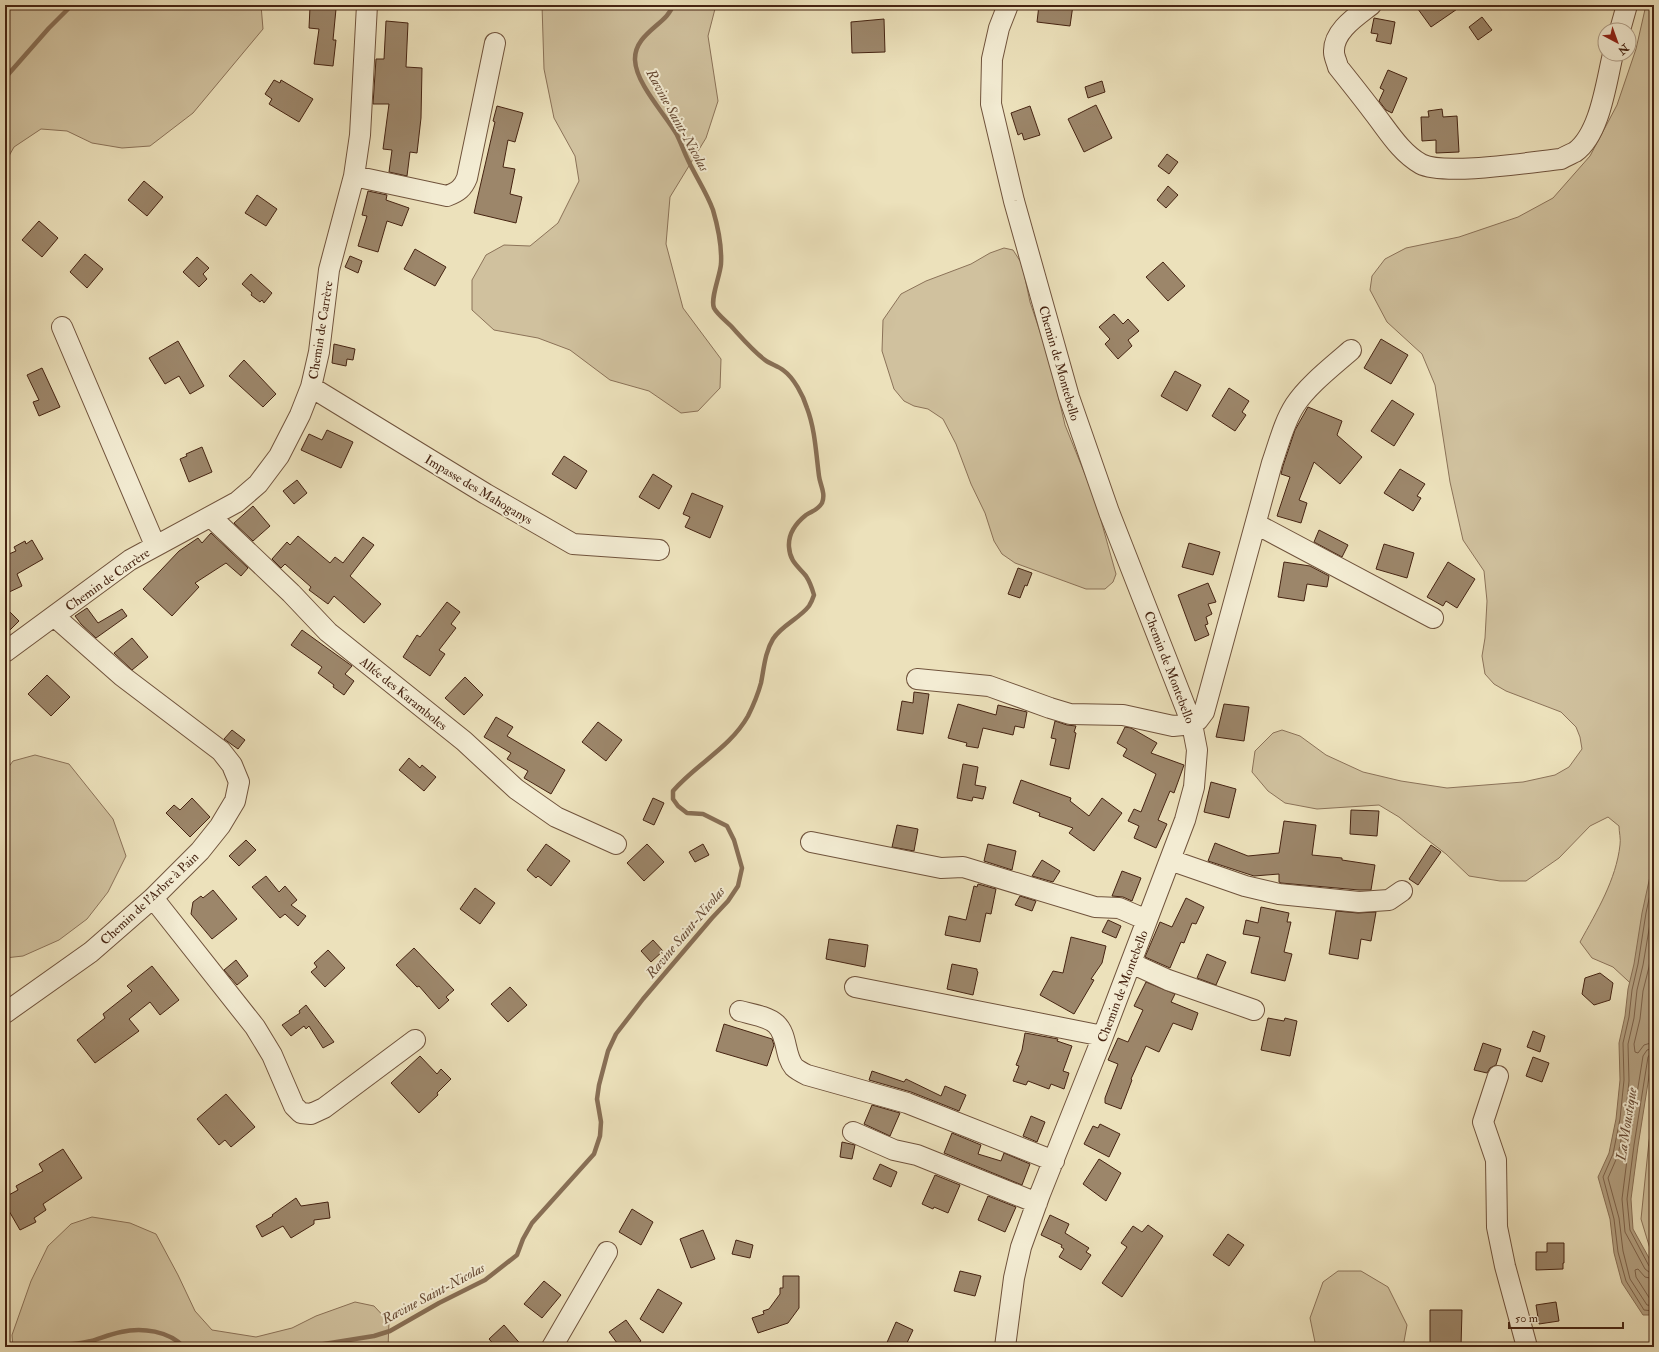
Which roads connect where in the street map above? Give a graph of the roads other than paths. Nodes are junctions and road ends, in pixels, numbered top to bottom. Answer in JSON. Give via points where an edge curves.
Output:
{"nodes":[{"id":1,"x":366,"y":5,"type":"edge"},
{"id":2,"x":1008,"y":5,"type":"edge"},
{"id":3,"x":1372,"y":5,"type":"edge"},
{"id":4,"x":1627,"y":5,"type":"edge"},
{"id":5,"x":1622,"y":22,"type":"edge"},
{"id":6,"x":495,"y":42,"type":"dead end"},
{"id":7,"x":1611,"y":62,"type":"edge"},
{"id":8,"x":354,"y":176,"type":"junction"},
{"id":9,"x":62,"y":327,"type":"dead end"},
{"id":10,"x":1351,"y":350,"type":"dead end"},
{"id":11,"x":311,"y":387,"type":"junction"},
{"id":12,"x":211,"y":517,"type":"junction"},
{"id":13,"x":1256,"y":524,"type":"junction"},
{"id":14,"x":155,"y":545,"type":"junction"},
{"id":15,"x":659,"y":550,"type":"dead end"},
{"id":16,"x":54,"y":616,"type":"junction"},
{"id":17,"x":1433,"y":618,"type":"dead end"},
{"id":18,"x":5,"y":652,"type":"edge"},
{"id":19,"x":917,"y":679,"type":"dead end"},
{"id":20,"x":1192,"y":724,"type":"junction"},
{"id":21,"x":811,"y":842,"type":"dead end"},
{"id":22,"x":616,"y":844,"type":"dead end"},
{"id":23,"x":1169,"y":864,"type":"junction"},
{"id":24,"x":1402,"y":891,"type":"dead end"},
{"id":25,"x":153,"y":898,"type":"junction"},
{"id":26,"x":1336,"y":907,"type":"dead end"},
{"id":27,"x":1147,"y":920,"type":"junction"},
{"id":28,"x":1130,"y":963,"type":"junction"},
{"id":29,"x":855,"y":987,"type":"dead end"},
{"id":30,"x":1254,"y":1010,"type":"dead end"},
{"id":31,"x":740,"y":1011,"type":"dead end"},
{"id":32,"x":5,"y":1013,"type":"edge"},
{"id":33,"x":1103,"y":1036,"type":"junction"},
{"id":34,"x":416,"y":1040,"type":"dead end"},
{"id":35,"x":1498,"y":1076,"type":"dead end"},
{"id":36,"x":853,"y":1132,"type":"dead end"},
{"id":37,"x":1054,"y":1161,"type":"junction"},
{"id":38,"x":1037,"y":1203,"type":"junction"},
{"id":39,"x":607,"y":1252,"type":"dead end"},
{"id":40,"x":552,"y":1347,"type":"edge"},
{"id":41,"x":1005,"y":1347,"type":"edge"},
{"id":42,"x":1527,"y":1347,"type":"edge"}],
"edges":[{"from":1,"to":8,"type":"street","name":"Chemin de Carrère","via":[[360,134]]},
{"from":2,"to":20,"type":"street","name":"Chemin de Montebello","via":[[999,28],[992,59],[991,104],[1014,201],[1069,397],[1109,512]]},
{"from":3,"to":7,"type":"street","via":[[1339,34],[1334,52],[1338,67],[1410,157],[1436,169],[1561,159],[1576,151],[1588,139],[1596,123]]},
{"from":4,"to":5,"type":"street"},
{"from":6,"to":8,"type":"street","via":[[468,178],[464,186],[447,196]]},
{"from":8,"to":11,"type":"street","name":"Chemin de Carrère","via":[[329,270]]},
{"from":9,"to":14,"type":"street"},
{"from":10,"to":13,"type":"street","via":[[1306,391],[1296,404],[1284,428],[1272,463]]},
{"from":11,"to":12,"type":"street","name":"Chemin de Carrère","via":[[279,456],[258,484],[237,502]]},
{"from":11,"to":15,"type":"street","name":"Impasse des Mahoganys","via":[[573,544]]},
{"from":12,"to":14,"type":"street","name":"Chemin de Carrère"},
{"from":12,"to":22,"type":"street","name":"Allée des Karamboles","via":[[328,632],[464,742],[516,790],[556,817]]},
{"from":13,"to":17,"type":"street"},
{"from":13,"to":20,"type":"street","via":[[1204,712]]},
{"from":14,"to":16,"type":"street","name":"Chemin de Carrère","via":[[130,560]]},
{"from":16,"to":18,"type":"street","name":"Chemin de Carrère"},
{"from":16,"to":25,"type":"street","name":"Chemin de l'Arbre à Pain","via":[[122,676],[221,751],[232,765],[240,782],[235,801],[220,826],[200,851]]},
{"from":19,"to":20,"type":"street","via":[[989,686],[1070,714],[1123,715],[1173,726]]},
{"from":20,"to":23,"type":"street","name":"Chemin de Montebello","via":[[1197,750],[1194,787]]},
{"from":21,"to":27,"type":"street","via":[[941,868],[963,867],[1096,907],[1119,908]]},
{"from":23,"to":24,"type":"street","via":[[1279,894],[1359,902],[1389,900]]},
{"from":23,"to":26,"type":"street","via":[[1239,893],[1278,901]]},
{"from":23,"to":27,"type":"street","name":"Chemin de Montebello"},
{"from":25,"to":32,"type":"street","name":"Chemin de l'Arbre à Pain","via":[[91,952]]},
{"from":25,"to":34,"type":"street","via":[[255,1027],[272,1055],[294,1106],[301,1114],[311,1114],[324,1108]]},
{"from":27,"to":28,"type":"street","name":"Chemin de Montebello"},
{"from":28,"to":30,"type":"street","via":[[1168,980]]},
{"from":28,"to":33,"type":"street","name":"Chemin de Montebello"},
{"from":29,"to":33,"type":"street"},
{"from":31,"to":37,"type":"street","via":[[775,1024],[782,1033],[794,1067],[807,1075],[907,1103]]},
{"from":33,"to":37,"type":"street","name":"Chemin de Montebello"},
{"from":35,"to":42,"type":"street","via":[[1484,1122],[1496,1160],[1497,1227]]},
{"from":36,"to":38,"type":"street","via":[[894,1150],[918,1155]]},
{"from":37,"to":38,"type":"street","name":"Chemin de Montebello"},
{"from":38,"to":41,"type":"street","name":"Chemin de Montebello","via":[[1021,1247],[1014,1278]]},
{"from":39,"to":40,"type":"street"}]}
